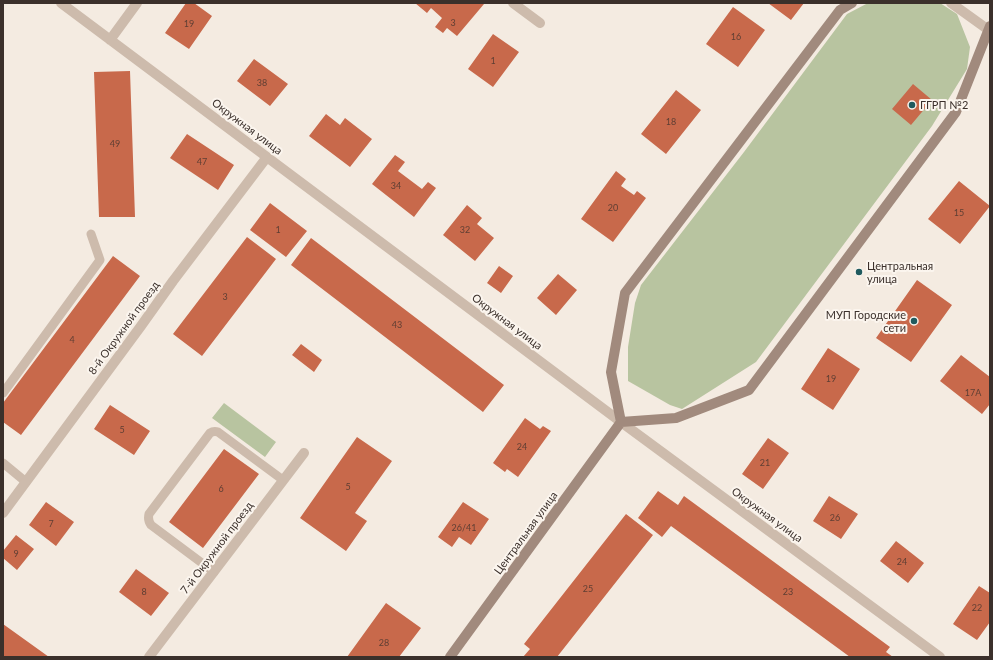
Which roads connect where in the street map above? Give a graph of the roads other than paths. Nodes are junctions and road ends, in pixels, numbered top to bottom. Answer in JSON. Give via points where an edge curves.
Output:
{"nodes":[{"id":1,"x":61,"y":3,"type":"edge"},
{"id":2,"x":137,"y":3,"type":"edge"},
{"id":3,"x":513,"y":3,"type":"edge"},
{"id":4,"x":852,"y":3,"type":"edge"},
{"id":5,"x":951,"y":3,"type":"edge"},
{"id":6,"x":540,"y":23,"type":"dead end"},
{"id":7,"x":989,"y":29,"type":"edge"},
{"id":8,"x":110,"y":40,"type":"junction"},
{"id":9,"x":267,"y":157,"type":"junction"},
{"id":10,"x":91,"y":234,"type":"dead end"},
{"id":11,"x":3,"y":393,"type":"edge"},
{"id":12,"x":621,"y":422,"type":"junction"},
{"id":13,"x":304,"y":453,"type":"dead end"},
{"id":14,"x":3,"y":463,"type":"edge"},
{"id":15,"x":283,"y":480,"type":"junction"},
{"id":16,"x":26,"y":482,"type":"junction"},
{"id":17,"x":3,"y":513,"type":"edge"},
{"id":18,"x":214,"y":572,"type":"junction"},
{"id":19,"x":150,"y":657,"type":"edge"},
{"id":20,"x":450,"y":657,"type":"edge"},
{"id":21,"x":940,"y":657,"type":"edge"}],
"edges":[{"from":1,"to":8,"type":"street","name":"Окружная улица"},
{"from":2,"to":8,"type":"street"},
{"from":3,"to":6,"type":"street"},
{"from":4,"to":12,"type":"street","via":[[840,10],[625,293],[611,372]]},
{"from":5,"to":7,"type":"street"},
{"from":7,"to":12,"type":"street","via":[[956,112],[749,390],[676,418]]},
{"from":8,"to":9,"type":"street","name":"Окружная улица"},
{"from":9,"to":12,"type":"street","name":"Окружная улица"},
{"from":9,"to":16,"type":"street","name":"8-й Окружной проезд"},
{"from":10,"to":11,"type":"lane","via":[[100,260]]},
{"from":12,"to":20,"type":"street","name":"Центральная улица"},
{"from":12,"to":21,"type":"street","name":"Окружная улица"},
{"from":13,"to":15,"type":"street","name":"7-й Окружной проезд"},
{"from":14,"to":16,"type":"lane"},
{"from":15,"to":18,"type":"street","name":"7-й Окружной проезд"},
{"from":15,"to":18,"type":"lane","via":[[218,432],[212,431],[205,439],[148,518],[151,525]]},
{"from":16,"to":17,"type":"street","name":"8-й Окружной проезд"},
{"from":18,"to":19,"type":"street","name":"7-й Окружной проезд"}]}
